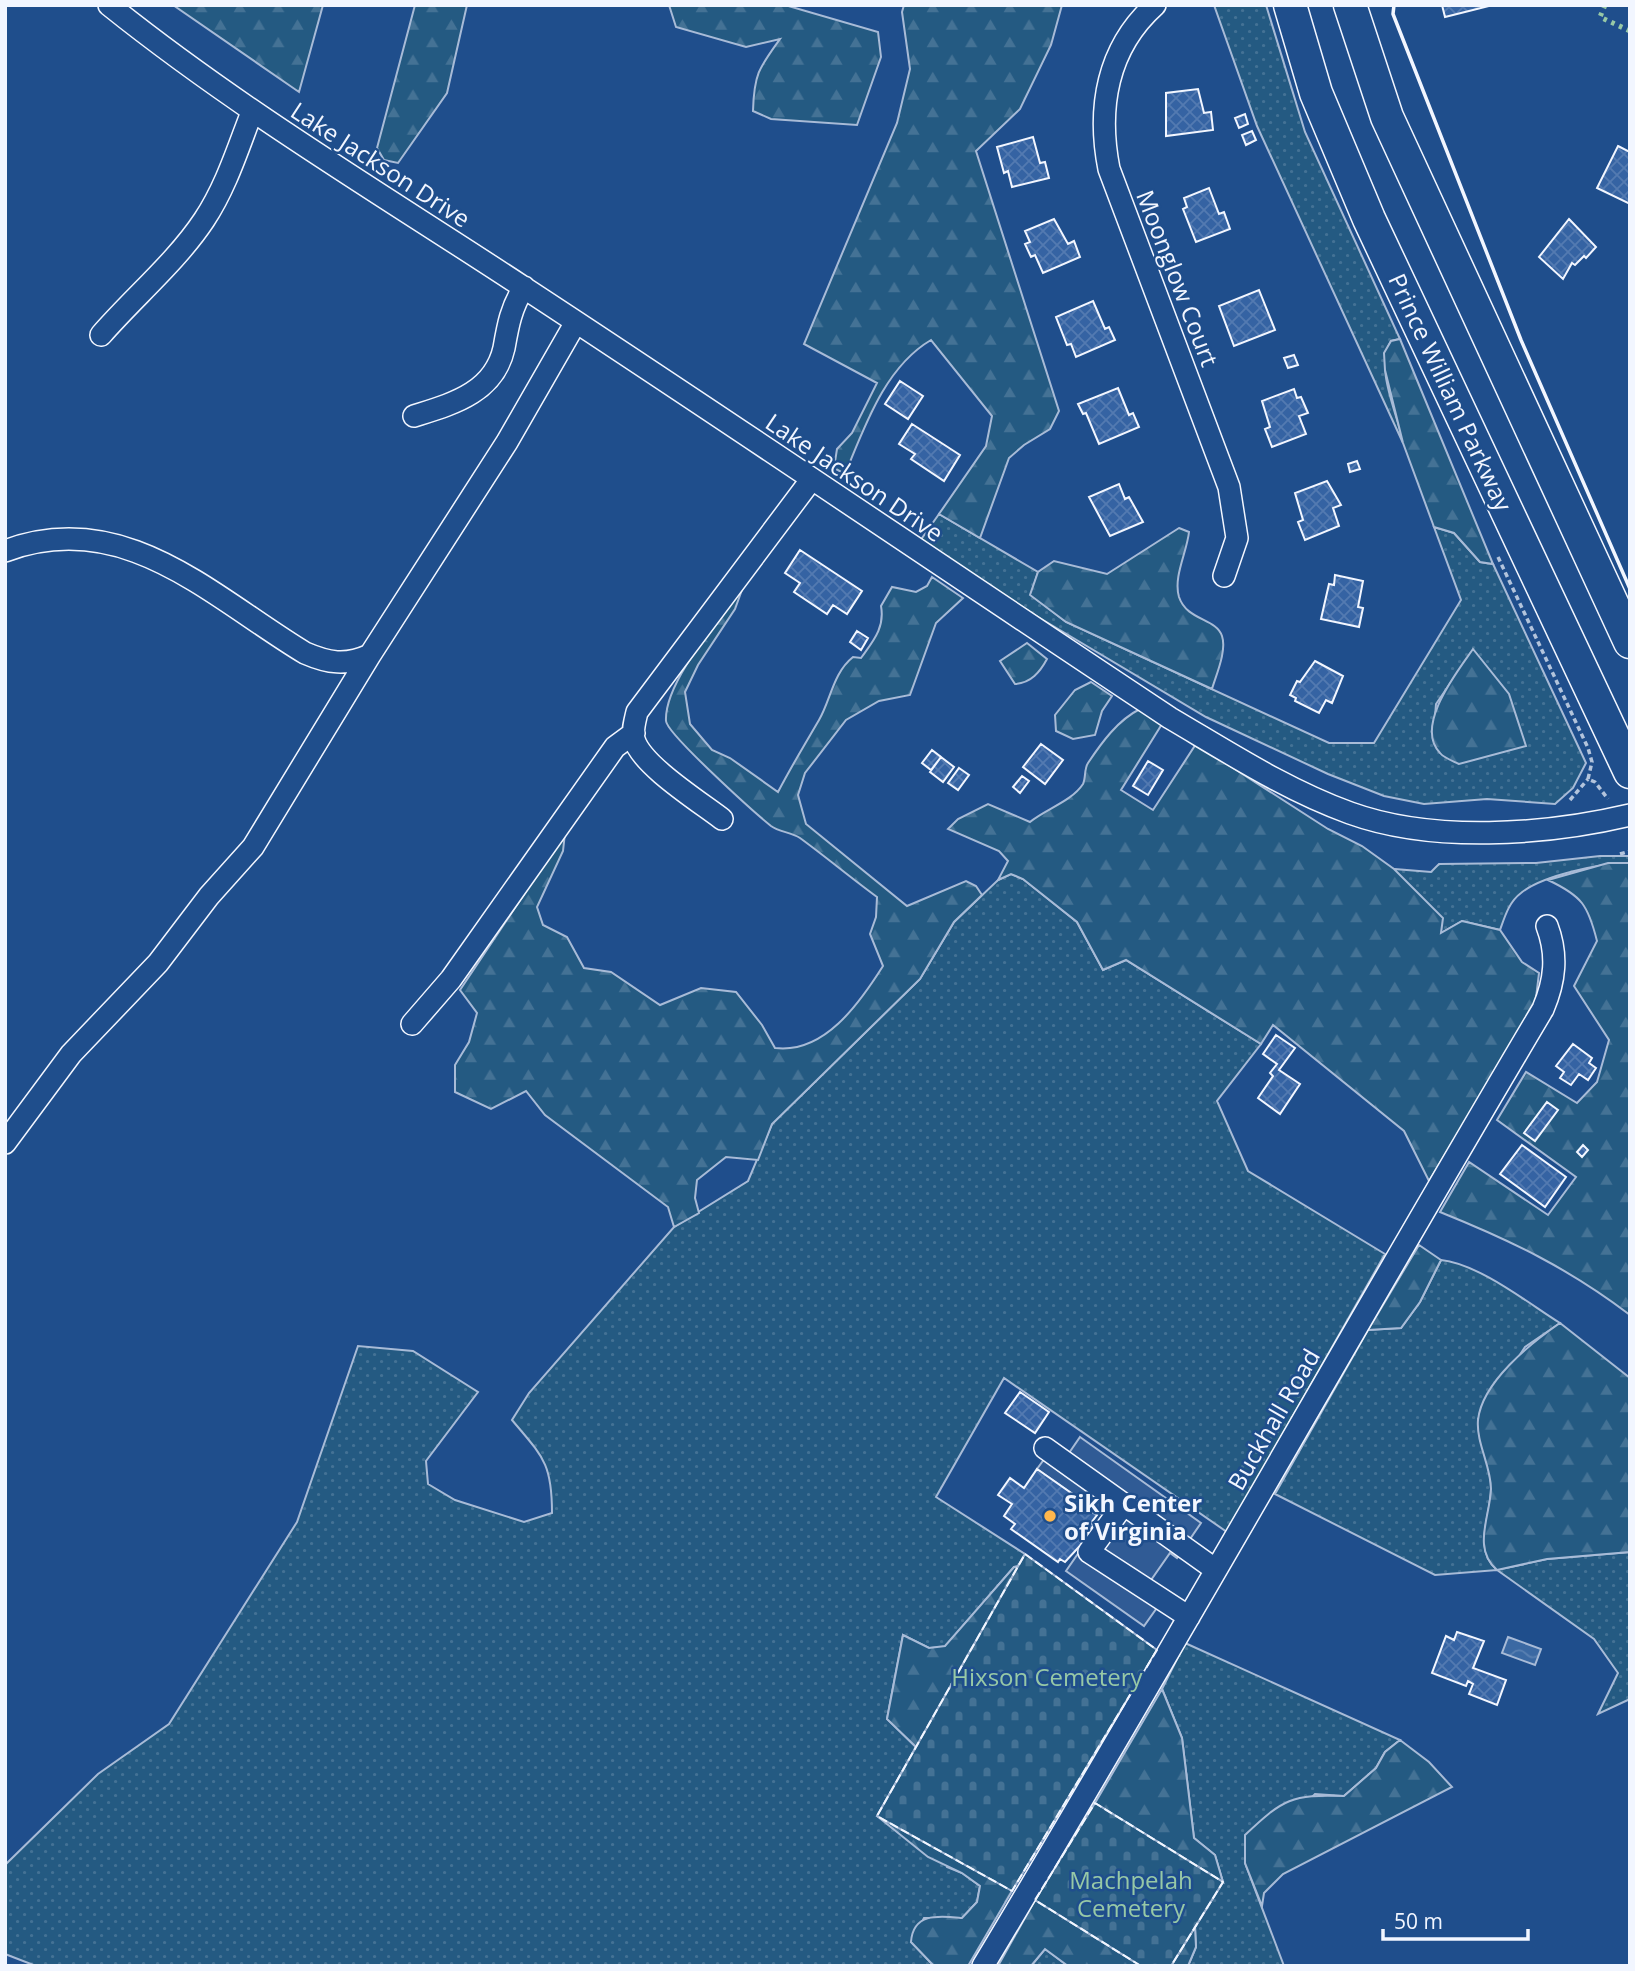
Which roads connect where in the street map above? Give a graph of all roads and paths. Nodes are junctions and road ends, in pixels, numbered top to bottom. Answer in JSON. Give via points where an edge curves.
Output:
{"nodes":[{"id":1,"x":109,"y":5,"type":"edge"},
{"id":2,"x":1155,"y":5,"type":"edge"},
{"id":3,"x":1290,"y":5,"type":"edge"},
{"id":4,"x":1350,"y":5,"type":"edge"},
{"id":5,"x":252,"y":112,"type":"junction"},
{"id":6,"x":524,"y":287,"type":"junction"},
{"id":7,"x":576,"y":322,"type":"junction"},
{"id":8,"x":101,"y":335,"type":"dead end"},
{"id":9,"x":414,"y":416,"type":"dead end"},
{"id":10,"x":811,"y":480,"type":"junction"},
{"id":11,"x":5,"y":551,"type":"edge"},
{"id":12,"x":1224,"y":576,"type":"dead end"},
{"id":13,"x":1630,"y":642,"type":"edge"},
{"id":14,"x":370,"y":655,"type":"junction"},
{"id":15,"x":634,"y":733,"type":"junction"},
{"id":16,"x":1630,"y":772,"type":"edge"},
{"id":17,"x":1588,"y":779,"type":"dead end"},
{"id":18,"x":1570,"y":800,"type":"dead end"},
{"id":19,"x":1630,"y":816,"type":"edge"},
{"id":20,"x":722,"y":819,"type":"dead end"},
{"id":21,"x":1630,"y":851,"type":"edge"},
{"id":22,"x":1620,"y":854,"type":"dead end"},
{"id":23,"x":1547,"y":926,"type":"dead end"},
{"id":24,"x":412,"y":1024,"type":"dead end"},
{"id":25,"x":5,"y":1143,"type":"edge"},
{"id":26,"x":1045,"y":1448,"type":"dead end"},
{"id":27,"x":1124,"y":1504,"type":"junction"},
{"id":28,"x":1216,"y":1570,"type":"junction"},
{"id":29,"x":1189,"y":1617,"type":"junction"},
{"id":30,"x":983,"y":1966,"type":"edge"}],
"edges":[{"from":1,"to":5,"type":"street","name":"Lake Jackson Drive"},
{"from":2,"to":12,"type":"street","name":"Moonglow Court","via":[[1115,60],[1103,114],[1104,142],[1109,169],[1229,487],[1237,538]]},
{"from":3,"to":16,"type":"highway","name":"Prince William Parkway","via":[[1317,93],[1369,219]]},
{"from":4,"to":13,"type":"highway","via":[[1387,117]]},
{"from":5,"to":6,"type":"street","name":"Lake Jackson Drive"},
{"from":5,"to":8,"type":"street","via":[[221,191],[204,220]]},
{"from":6,"to":7,"type":"street","name":"Lake Jackson Drive"},
{"from":6,"to":9,"type":"street","via":[[513,304],[497,368],[486,383],[469,397]]},
{"from":7,"to":10,"type":"street","name":"Lake Jackson Drive"},
{"from":7,"to":14,"type":"street","via":[[507,442]]},
{"from":10,"to":15,"type":"street","via":[[637,712]]},
{"from":10,"to":19,"type":"street","name":"Lake Jackson Drive","via":[[1170,718],[1250,765],[1350,813],[1422,829],[1507,833]]},
{"from":11,"to":14,"type":"street","via":[[46,541],[114,544],[177,568],[271,632],[324,661],[341,663]]},
{"from":14,"to":25,"type":"street","via":[[253,846],[158,963],[71,1054]]},
{"from":15,"to":20,"type":"street","via":[[646,759]]},
{"from":15,"to":24,"type":"street","via":[[615,747],[451,979]]},
{"from":17,"to":18,"type":"path"},
{"from":21,"to":22,"type":"path"},
{"from":23,"to":28,"type":"street","name":"Buckhall Road","via":[[1554,973],[1543,1009]]},
{"from":26,"to":27,"type":"street"},
{"from":27,"to":28,"type":"street"},
{"from":27,"to":29,"type":"street","via":[[1089,1552]]},
{"from":28,"to":29,"type":"street","name":"Buckhall Road"},
{"from":29,"to":30,"type":"street","name":"Buckhall Road"}]}
